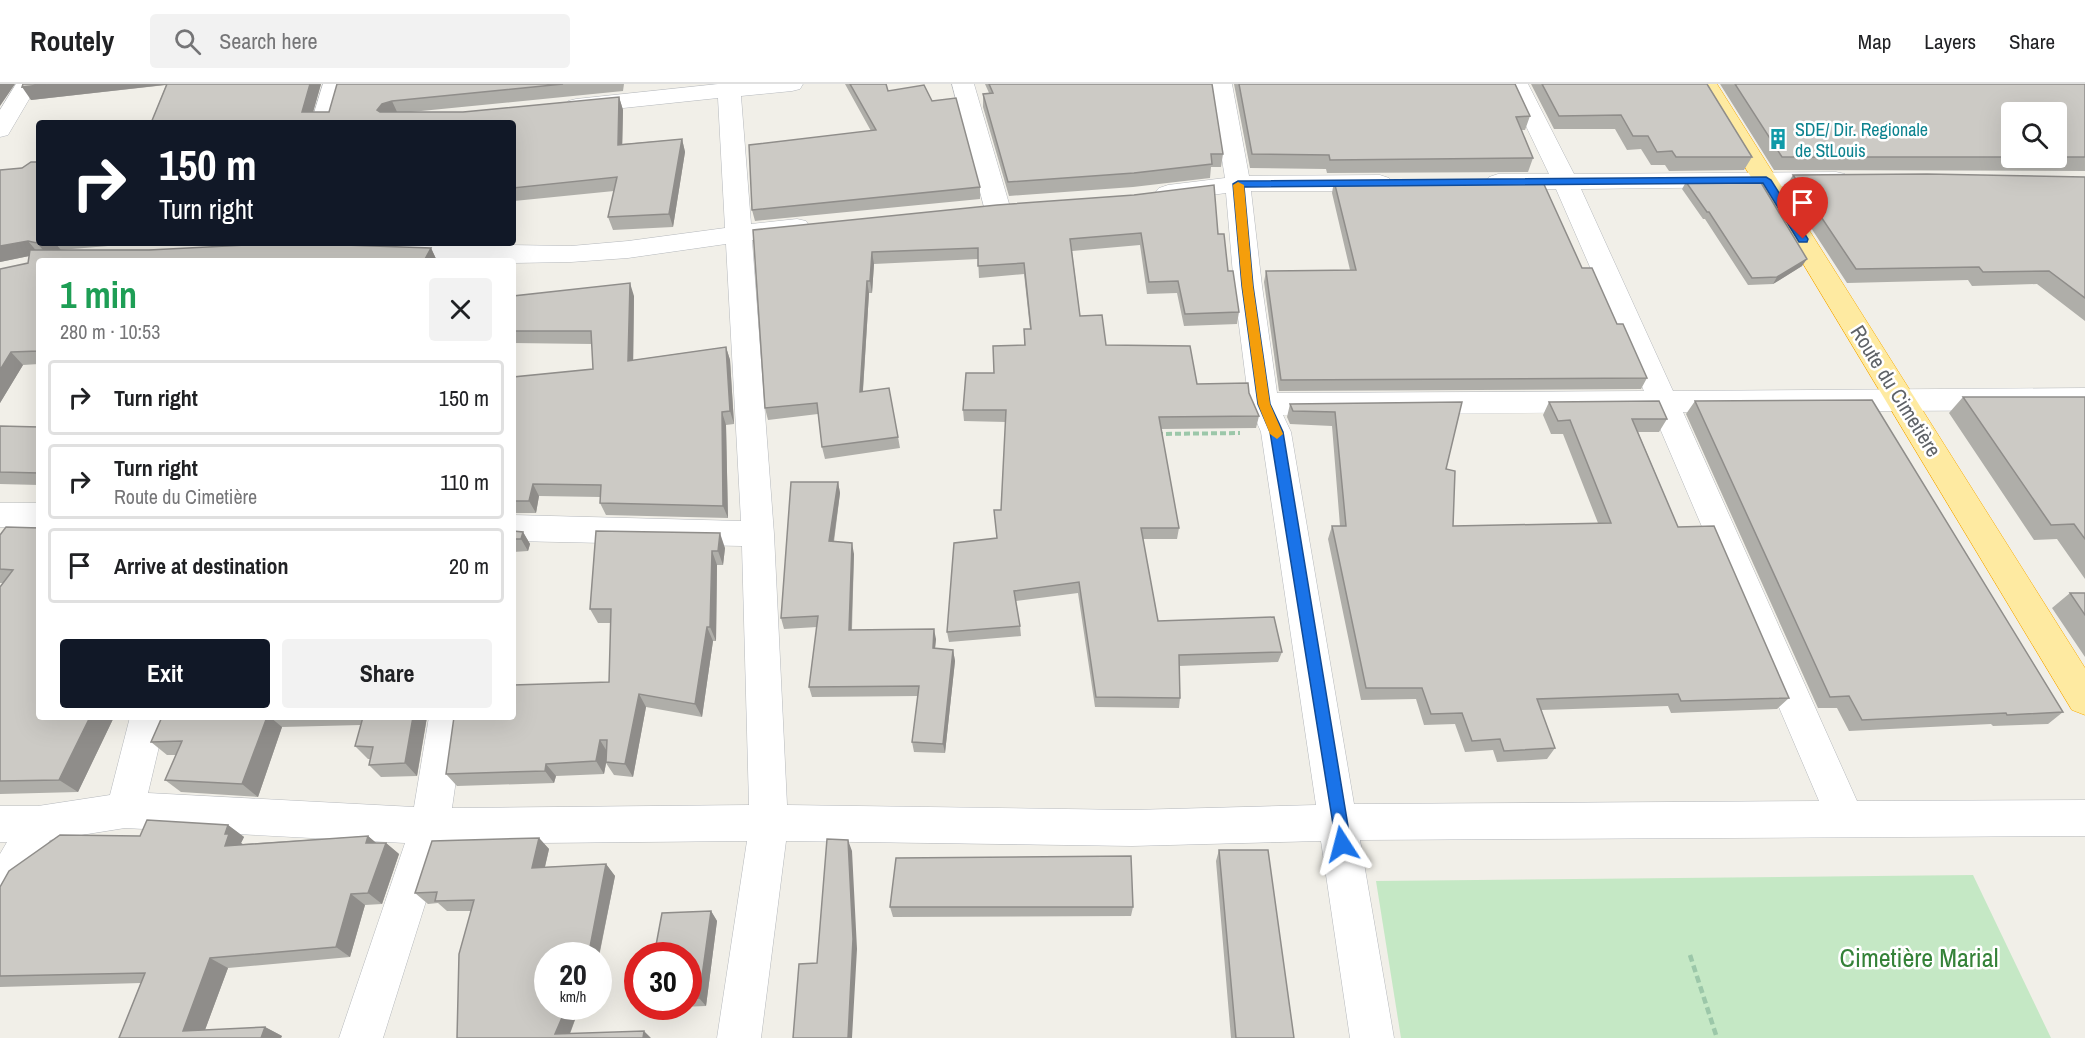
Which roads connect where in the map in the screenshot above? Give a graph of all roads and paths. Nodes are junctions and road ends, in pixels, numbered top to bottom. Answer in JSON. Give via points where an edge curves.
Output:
{"nodes":[{"id":1,"x":27,"y":84,"type":"edge"},
{"id":2,"x":334,"y":84,"type":"edge"},
{"id":3,"x":792,"y":84,"type":"edge"},
{"id":4,"x":963,"y":84,"type":"edge"},
{"id":5,"x":1221,"y":84,"type":"edge"},
{"id":6,"x":1517,"y":84,"type":"edge"},
{"id":7,"x":1706,"y":84,"type":"edge"},
{"id":8,"x":729,"y":88,"type":"edge"},
{"id":9,"x":552,"y":108,"type":"edge"},
{"id":10,"x":324,"y":120,"type":"edge"},
{"id":11,"x":0,"y":130,"type":"edge"},
{"id":12,"x":1860,"y":178,"type":"edge"},
{"id":13,"x":1766,"y":180,"type":"junction"},
{"id":14,"x":1565,"y":181,"type":"junction"},
{"id":15,"x":1472,"y":182,"type":"edge"},
{"id":16,"x":1402,"y":183,"type":"edge"},
{"id":17,"x":1238,"y":184,"type":"junction"},
{"id":18,"x":1143,"y":196,"type":"edge"},
{"id":19,"x":996,"y":207,"type":"edge"},
{"id":20,"x":821,"y":225,"type":"edge"},
{"id":21,"x":740,"y":233,"type":"junction"},
{"id":22,"x":363,"y":249,"type":"edge"},
{"id":23,"x":460,"y":258,"type":"edge"},
{"id":24,"x":516,"y":263,"type":"edge"},
{"id":25,"x":1900,"y":399,"type":"junction"},
{"id":26,"x":2085,"y":399,"type":"edge"},
{"id":27,"x":1663,"y":400,"type":"junction"},
{"id":28,"x":1264,"y":404,"type":"junction"},
{"id":29,"x":1276,"y":432,"type":"junction"},
{"id":30,"x":1150,"y":434,"type":"edge"},
{"id":31,"x":0,"y":515,"type":"edge"},
{"id":32,"x":36,"y":515,"type":"edge"},
{"id":33,"x":516,"y":528,"type":"edge"},
{"id":34,"x":758,"y":534,"type":"junction"},
{"id":35,"x":2085,"y":699,"type":"edge"},
{"id":36,"x":147,"y":720,"type":"edge"},
{"id":37,"x":447,"y":720,"type":"edge"},
{"id":38,"x":125,"y":810,"type":"junction"},
{"id":39,"x":2085,"y":818,"type":"edge"},
{"id":40,"x":1846,"y":821,"type":"junction"},
{"id":41,"x":1339,"y":822,"type":"junction"},
{"id":42,"x":769,"y":823,"type":"junction"},
{"id":43,"x":0,"y":824,"type":"edge"},
{"id":44,"x":38,"y":824,"type":"junction"},
{"id":45,"x":430,"y":826,"type":"junction"},
{"id":46,"x":0,"y":892,"type":"edge"},
{"id":47,"x":1690,"y":955,"type":"dead end"},
{"id":48,"x":361,"y":1038,"type":"edge"},
{"id":49,"x":739,"y":1038,"type":"edge"},
{"id":50,"x":1372,"y":1038,"type":"edge"},
{"id":51,"x":1717,"y":1038,"type":"edge"}],
"edges":[{"from":1,"to":11,"type":"street"},
{"from":2,"to":10,"type":"street"},
{"from":3,"to":8,"type":"street"},
{"from":4,"to":19,"type":"street"},
{"from":5,"to":17,"type":"street"},
{"from":6,"to":14,"type":"street"},
{"from":7,"to":13,"type":"highway","name":"Route du Cimetière"},
{"from":8,"to":9,"type":"street"},
{"from":8,"to":21,"type":"street"},
{"from":12,"to":13,"type":"street"},
{"from":13,"to":14,"type":"street"},
{"from":13,"to":25,"type":"highway","name":"Route du Cimetière"},
{"from":14,"to":15,"type":"street"},
{"from":14,"to":27,"type":"street"},
{"from":16,"to":17,"type":"street"},
{"from":17,"to":18,"type":"street"},
{"from":17,"to":28,"type":"street"},
{"from":20,"to":21,"type":"street"},
{"from":21,"to":24,"type":"street"},
{"from":21,"to":34,"type":"street"},
{"from":22,"to":23,"type":"street"},
{"from":25,"to":26,"type":"street"},
{"from":25,"to":27,"type":"street"},
{"from":25,"to":35,"type":"highway","name":"Route du Cimetière"},
{"from":27,"to":28,"type":"street"},
{"from":27,"to":40,"type":"street"},
{"from":28,"to":29,"type":"street"},
{"from":29,"to":30,"type":"path"},
{"from":29,"to":41,"type":"street"},
{"from":31,"to":32,"type":"street"},
{"from":33,"to":34,"type":"street"},
{"from":34,"to":42,"type":"street"},
{"from":36,"to":38,"type":"street"},
{"from":37,"to":45,"type":"street"},
{"from":38,"to":44,"type":"street"},
{"from":38,"to":45,"type":"street"},
{"from":39,"to":40,"type":"street"},
{"from":40,"to":41,"type":"street"},
{"from":41,"to":42,"type":"street","via":[[1132,828]]},
{"from":41,"to":50,"type":"street"},
{"from":42,"to":45,"type":"street"},
{"from":42,"to":49,"type":"street"},
{"from":43,"to":44,"type":"street"},
{"from":44,"to":46,"type":"street"},
{"from":45,"to":48,"type":"street"},
{"from":47,"to":51,"type":"path"}]}
